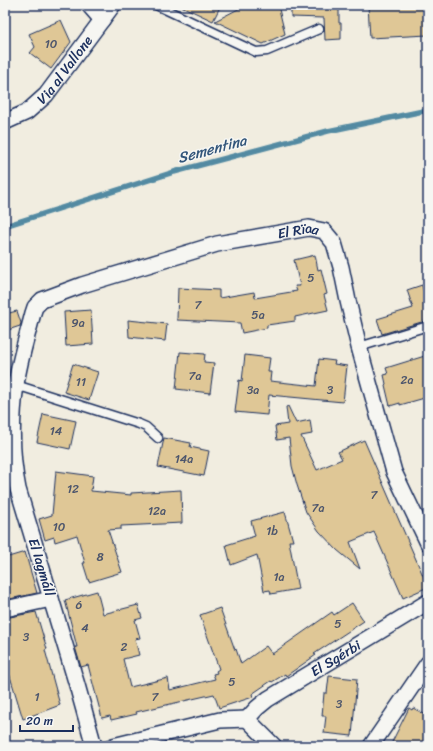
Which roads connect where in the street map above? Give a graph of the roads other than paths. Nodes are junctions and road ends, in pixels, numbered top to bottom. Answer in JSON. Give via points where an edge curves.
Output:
{"nodes":[{"id":1,"x":89,"y":5,"type":"edge"},
{"id":2,"x":113,"y":5,"type":"edge"},
{"id":3,"x":156,"y":5,"type":"edge"},
{"id":4,"x":102,"y":20,"type":"junction"},
{"id":5,"x":319,"y":29,"type":"dead end"},
{"id":6,"x":5,"y":122,"type":"edge"},
{"id":7,"x":428,"y":326,"type":"edge"},
{"id":8,"x":359,"y":347,"type":"junction"},
{"id":9,"x":10,"y":386,"type":"edge"},
{"id":10,"x":158,"y":438,"type":"dead end"},
{"id":11,"x":428,"y":543,"type":"edge"},
{"id":12,"x":51,"y":599,"type":"junction"},
{"id":13,"x":428,"y":602,"type":"edge"},
{"id":14,"x":5,"y":609,"type":"edge"},
{"id":15,"x":428,"y":663,"type":"edge"},
{"id":16,"x":248,"y":719,"type":"junction"},
{"id":17,"x":94,"y":746,"type":"edge"},
{"id":18,"x":113,"y":746,"type":"edge"},
{"id":19,"x":274,"y":746,"type":"edge"},
{"id":20,"x":371,"y":746,"type":"edge"}],
"edges":[{"from":1,"to":4,"type":"street"},
{"from":2,"to":4,"type":"street","name":"Via al Vallone"},
{"from":3,"to":5,"type":"lane","via":[[256,52],[267,52]]},
{"from":4,"to":6,"type":"street","name":"Via al Vallone","via":[[46,95],[27,112]]},
{"from":7,"to":8,"type":"lane"},
{"from":8,"to":9,"type":"street","name":"El Rïaa","via":[[334,243],[324,231],[309,228],[218,244],[82,285],[42,300],[33,313]]},
{"from":8,"to":11,"type":"street","name":"El Rïaa","via":[[394,472]]},
{"from":9,"to":10,"type":"lane","via":[[139,424]]},
{"from":9,"to":12,"type":"street","name":"El Iagmáll","via":[[14,469]]},
{"from":12,"to":14,"type":"street"},
{"from":12,"to":17,"type":"street","name":"El Iagmáll"},
{"from":13,"to":16,"type":"street","name":"El Sgérbi","via":[[268,699]]},
{"from":15,"to":20,"type":"street"},
{"from":16,"to":18,"type":"street","via":[[220,720]]},
{"from":16,"to":19,"type":"street"}]}
